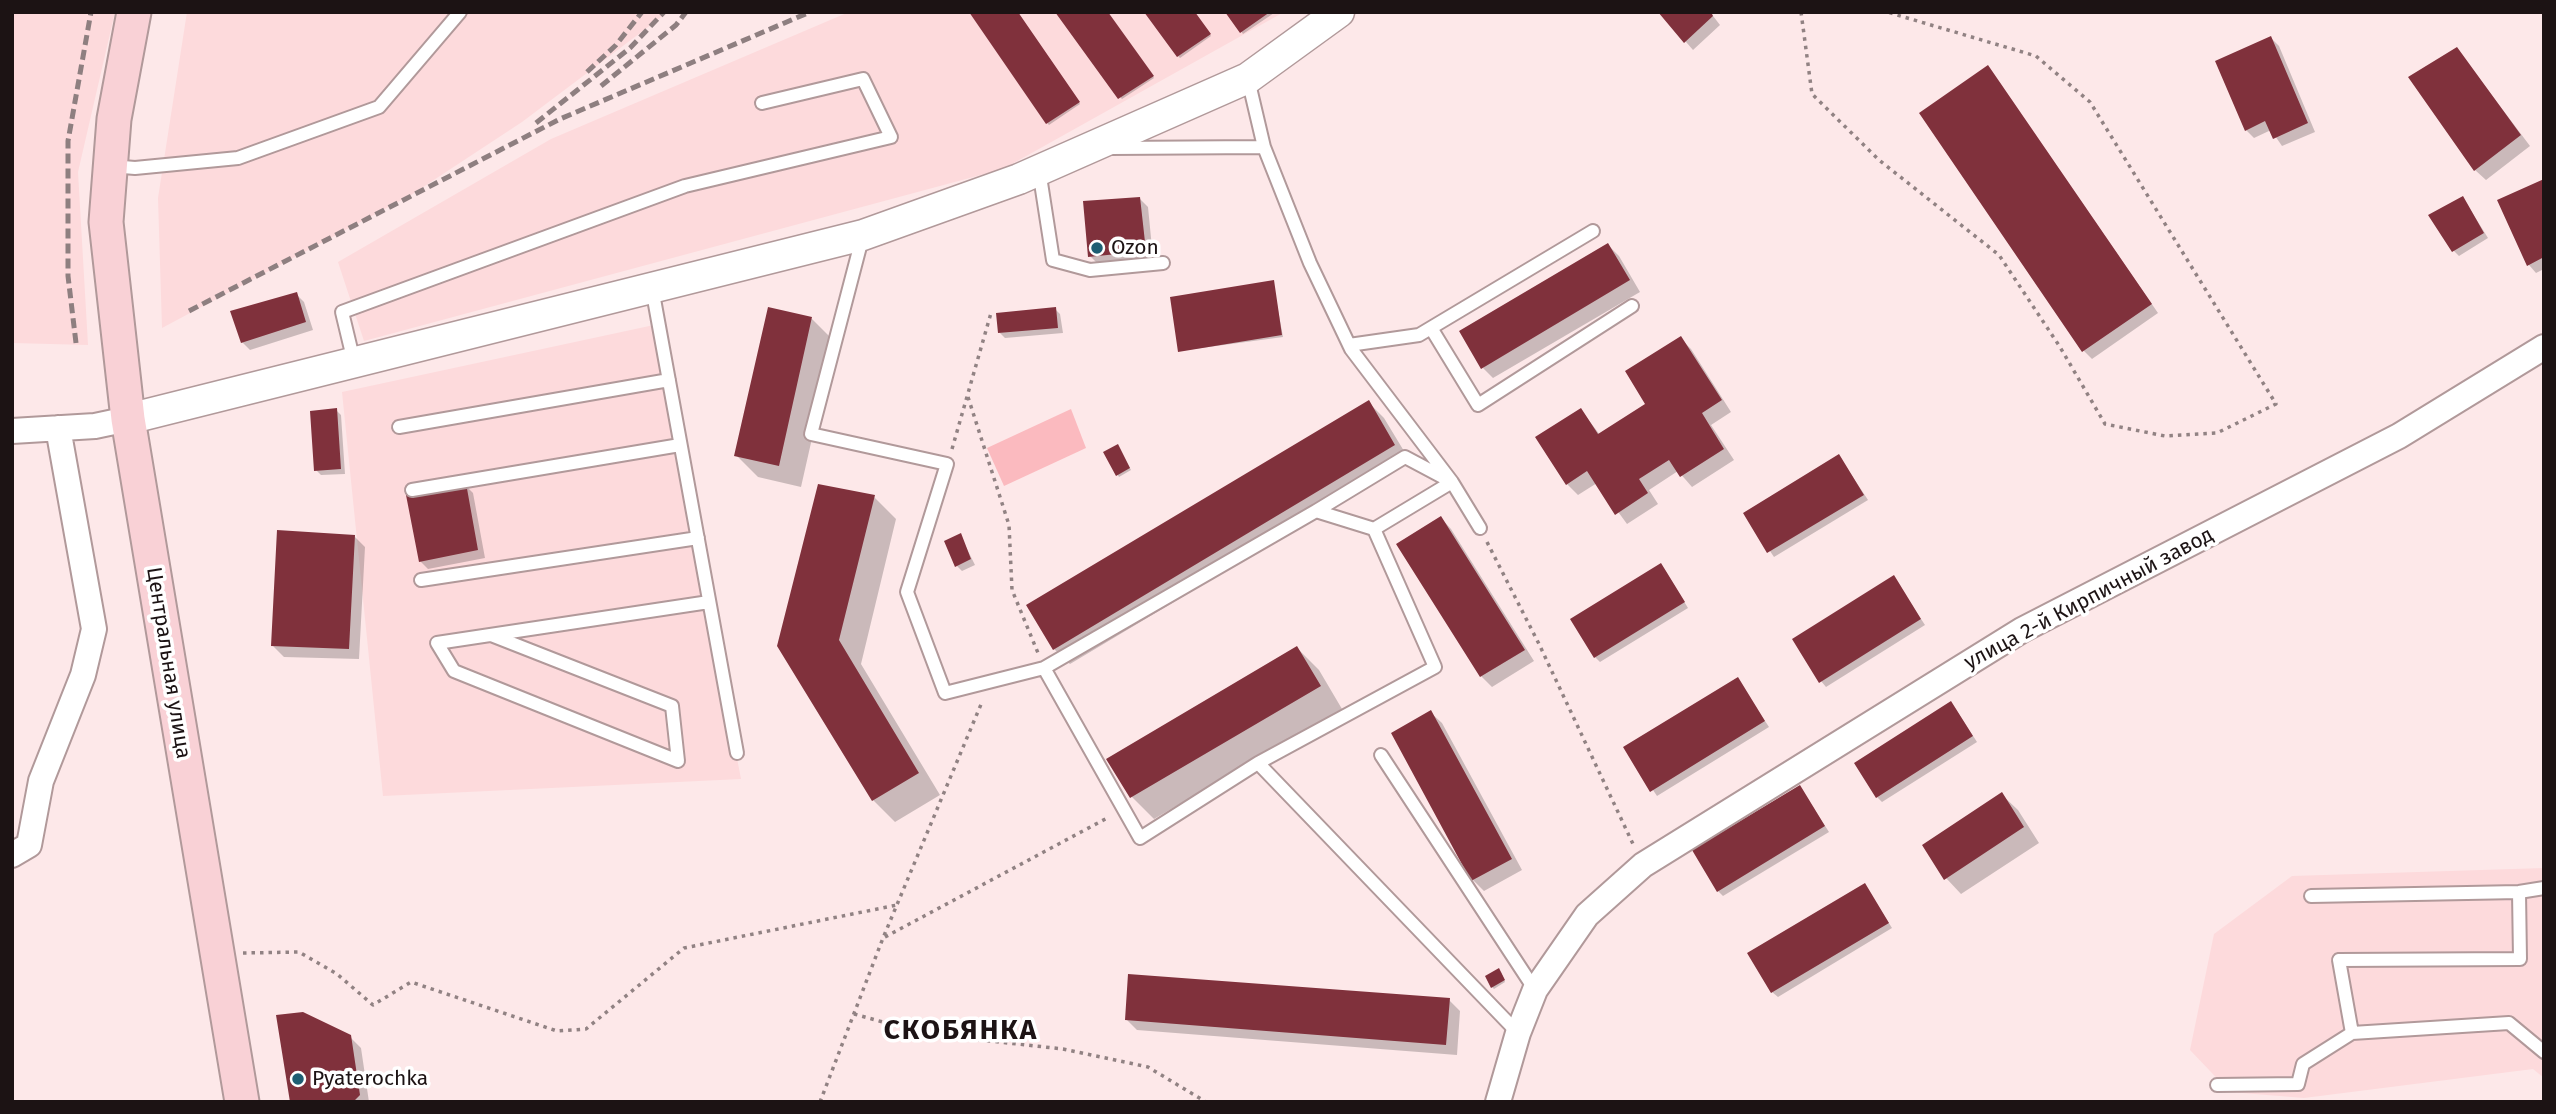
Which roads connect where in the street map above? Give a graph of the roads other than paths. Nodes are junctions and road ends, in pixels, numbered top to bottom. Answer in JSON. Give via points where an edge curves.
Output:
{"nodes":[{"id":1,"x":134,"y":12,"type":"edge"},
{"id":2,"x":460,"y":12,"type":"edge"},
{"id":3,"x":1339,"y":12,"type":"edge"},
{"id":4,"x":1248,"y":78,"type":"junction"},
{"id":5,"x":762,"y":103,"type":"dead end"},
{"id":6,"x":1264,"y":147,"type":"junction"},
{"id":7,"x":1091,"y":148,"type":"junction"},
{"id":8,"x":110,"y":166,"type":"junction"},
{"id":9,"x":1039,"y":170,"type":"junction"},
{"id":10,"x":1593,"y":231,"type":"dead end"},
{"id":11,"x":863,"y":235,"type":"junction"},
{"id":12,"x":1163,"y":263,"type":"dead end"},
{"id":13,"x":652,"y":288,"type":"junction"},
{"id":14,"x":1632,"y":306,"type":"dead end"},
{"id":15,"x":1431,"y":328,"type":"junction"},
{"id":16,"x":1349,"y":345,"type":"junction"},
{"id":17,"x":2544,"y":347,"type":"edge"},
{"id":18,"x":354,"y":363,"type":"junction"},
{"id":19,"x":669,"y":380,"type":"junction"},
{"id":20,"x":128,"y":419,"type":"junction"},
{"id":21,"x":399,"y":427,"type":"dead end"},
{"id":22,"x":58,"y":428,"type":"junction"},
{"id":23,"x":12,"y":431,"type":"edge"},
{"id":24,"x":680,"y":445,"type":"junction"},
{"id":25,"x":1452,"y":482,"type":"junction"},
{"id":26,"x":412,"y":490,"type":"dead end"},
{"id":27,"x":1316,"y":511,"type":"junction"},
{"id":28,"x":1480,"y":528,"type":"road end"},
{"id":29,"x":1374,"y":529,"type":"junction"},
{"id":30,"x":698,"y":538,"type":"junction"},
{"id":31,"x":421,"y":580,"type":"dead end"},
{"id":32,"x":709,"y":602,"type":"junction"},
{"id":33,"x":491,"y":635,"type":"junction"},
{"id":34,"x":1044,"y":668,"type":"junction"},
{"id":35,"x":737,"y":754,"type":"dead end"},
{"id":36,"x":1381,"y":755,"type":"dead end"},
{"id":37,"x":1258,"y":763,"type":"junction"},
{"id":38,"x":12,"y":855,"type":"edge"},
{"id":39,"x":2544,"y":888,"type":"edge"},
{"id":40,"x":2519,"y":892,"type":"junction"},
{"id":41,"x":2311,"y":896,"type":"dead end"},
{"id":42,"x":1535,"y":990,"type":"junction"},
{"id":43,"x":1518,"y":1032,"type":"junction"},
{"id":44,"x":2352,"y":1033,"type":"junction"},
{"id":45,"x":2544,"y":1052,"type":"edge"},
{"id":46,"x":2217,"y":1085,"type":"dead end"},
{"id":47,"x":242,"y":1102,"type":"edge"},
{"id":48,"x":1498,"y":1102,"type":"edge"}],
"edges":[{"from":1,"to":8,"type":"main road","name":"Центральная улица"},
{"from":2,"to":8,"type":"lane","via":[[379,107],[237,158],[135,168]]},
{"from":3,"to":4,"type":"street"},
{"from":4,"to":6,"type":"lane"},
{"from":4,"to":7,"type":"street"},
{"from":5,"to":18,"type":"lane","via":[[863,79],[891,137],[685,186],[342,312]]},
{"from":6,"to":7,"type":"lane"},
{"from":6,"to":16,"type":"lane"},
{"from":7,"to":9,"type":"street"},
{"from":8,"to":20,"type":"main road","name":"Центральная улица","via":[[106,222]]},
{"from":9,"to":11,"type":"street"},
{"from":9,"to":12,"type":"lane","via":[[1053,260],[1090,270]]},
{"from":10,"to":15,"type":"lane"},
{"from":11,"to":13,"type":"street"},
{"from":11,"to":34,"type":"lane","via":[[811,434],[947,464],[907,592],[945,693]]},
{"from":13,"to":18,"type":"street"},
{"from":13,"to":19,"type":"lane"},
{"from":14,"to":15,"type":"lane","via":[[1478,405]]},
{"from":15,"to":16,"type":"lane","via":[[1419,335]]},
{"from":16,"to":25,"type":"lane"},
{"from":17,"to":42,"type":"street","name":"улица 2-й Кирпичный завод","via":[[2399,436],[2022,630],[1643,865],[1587,915]]},
{"from":18,"to":20,"type":"street"},
{"from":19,"to":21,"type":"lane"},
{"from":19,"to":24,"type":"lane"},
{"from":20,"to":22,"type":"street"},
{"from":20,"to":47,"type":"main road","name":"Центральная улица"},
{"from":22,"to":23,"type":"street"},
{"from":22,"to":38,"type":"street","via":[[94,629],[83,675],[41,782],[29,845]]},
{"from":24,"to":26,"type":"lane"},
{"from":24,"to":30,"type":"lane"},
{"from":25,"to":27,"type":"lane","via":[[1405,457]]},
{"from":25,"to":28,"type":"lane"},
{"from":25,"to":29,"type":"lane"},
{"from":27,"to":29,"type":"lane"},
{"from":27,"to":34,"type":"lane"},
{"from":29,"to":37,"type":"lane","via":[[1435,667]]},
{"from":30,"to":31,"type":"lane"},
{"from":30,"to":32,"type":"lane"},
{"from":32,"to":33,"type":"lane"},
{"from":32,"to":35,"type":"lane"},
{"from":33,"to":33,"type":"lane","via":[[437,643],[454,671],[678,761],[671,706]]},
{"from":34,"to":37,"type":"lane","via":[[1140,838]]},
{"from":36,"to":42,"type":"lane"},
{"from":37,"to":43,"type":"lane"},
{"from":39,"to":40,"type":"lane"},
{"from":40,"to":41,"type":"lane"},
{"from":40,"to":44,"type":"lane","via":[[2520,959],[2339,960]]},
{"from":42,"to":43,"type":"street","name":"улица 2-й Кирпичный завод"},
{"from":43,"to":48,"type":"street","name":"улица 2-й Кирпичный завод"},
{"from":44,"to":45,"type":"lane","via":[[2509,1023]]},
{"from":44,"to":46,"type":"lane","via":[[2303,1064],[2298,1084]]}]}
